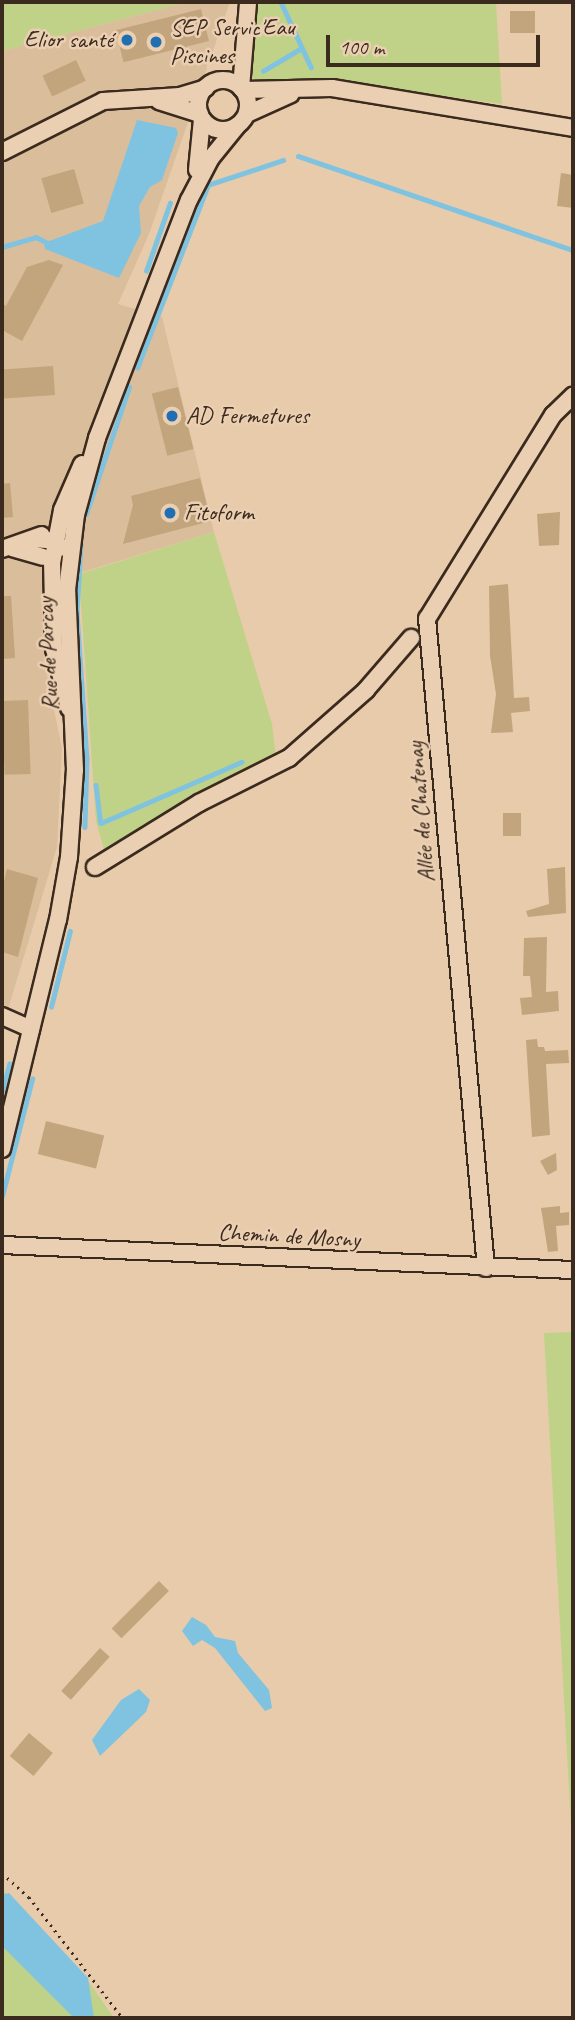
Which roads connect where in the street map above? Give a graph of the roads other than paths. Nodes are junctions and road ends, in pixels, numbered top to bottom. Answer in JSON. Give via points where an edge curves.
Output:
{"nodes":[{"id":1,"x":248,"y":2,"type":"edge"},
{"id":2,"x":245,"y":22,"type":"junction"},
{"id":3,"x":209,"y":85,"type":"junction"},
{"id":4,"x":332,"y":88,"type":"junction"},
{"id":5,"x":242,"y":89,"type":"junction"},
{"id":6,"x":141,"y":98,"type":"junction"},
{"id":7,"x":201,"y":116,"type":"junction"},
{"id":8,"x":242,"y":120,"type":"junction"},
{"id":9,"x":573,"y":128,"type":"edge"},
{"id":10,"x":2,"y":152,"type":"edge"},
{"id":11,"x":189,"y":200,"type":"junction"},
{"id":12,"x":573,"y":396,"type":"edge"},
{"id":13,"x":97,"y":438,"type":"junction"},
{"id":14,"x":61,"y":517,"type":"junction"},
{"id":15,"x":74,"y":533,"type":"junction"},
{"id":16,"x":34,"y":539,"type":"junction"},
{"id":17,"x":7,"y":549,"type":"edge"},
{"id":18,"x":53,"y":554,"type":"junction"},
{"id":19,"x":426,"y":619,"type":"junction"},
{"id":20,"x":70,"y":647,"type":"junction"},
{"id":21,"x":74,"y":733,"type":"junction"},
{"id":22,"x":95,"y":867,"type":"dead end"},
{"id":23,"x":2,"y":1016,"type":"edge"},
{"id":24,"x":31,"y":1029,"type":"junction"},
{"id":25,"x":2,"y":1149,"type":"edge"},
{"id":26,"x":2,"y":1245,"type":"edge"},
{"id":27,"x":486,"y":1268,"type":"junction"},
{"id":28,"x":573,"y":1270,"type":"edge"}],
"edges":[{"from":1,"to":2,"type":"street"},
{"from":2,"to":3,"type":"street","via":[[234,54]]},
{"from":2,"to":5,"type":"street"},
{"from":3,"to":5,"type":"street","via":[[228,81]]},
{"from":3,"to":6,"type":"street","via":[[180,96]]},
{"from":3,"to":7,"type":"street","via":[[199,100]]},
{"from":4,"to":5,"type":"street"},
{"from":4,"to":8,"type":"street","via":[[284,96]]},
{"from":4,"to":9,"type":"street"},
{"from":5,"to":8,"type":"street"},
{"from":6,"to":7,"type":"street"},
{"from":6,"to":10,"type":"street","via":[[103,101]]},
{"from":7,"to":8,"type":"street","via":[[215,128]]},
{"from":7,"to":11,"type":"street","name":"Rue de Parcay","via":[[201,155]]},
{"from":8,"to":11,"type":"street","name":"Rue de Parcay","via":[[211,158]]},
{"from":11,"to":13,"type":"street","name":"Rue de Parcay"},
{"from":12,"to":19,"type":"street","via":[[553,415]]},
{"from":13,"to":14,"type":"street","name":"Rue de Parcay"},
{"from":13,"to":15,"type":"street","name":"Rue de Parcay"},
{"from":14,"to":16,"type":"street"},
{"from":14,"to":18,"type":"street","name":"Rue de Parcay"},
{"from":15,"to":18,"type":"street"},
{"from":15,"to":20,"type":"street","name":"Rue de Parcay","via":[[67,590]]},
{"from":16,"to":17,"type":"street"},
{"from":16,"to":18,"type":"street"},
{"from":17,"to":18,"type":"street"},
{"from":18,"to":20,"type":"street"},
{"from":18,"to":21,"type":"street","name":"Rue de Parcay","via":[[54,649]]},
{"from":19,"to":22,"type":"street","via":[[358,698],[289,758],[199,803]]},
{"from":19,"to":27,"type":"street","name":"Allée de Chatenay"},
{"from":20,"to":21,"type":"street","name":"Rue de Parcay"},
{"from":21,"to":24,"type":"street","via":[[65,889]]},
{"from":23,"to":24,"type":"street","via":[[9,1023]]},
{"from":24,"to":25,"type":"street"},
{"from":26,"to":27,"type":"street","name":"Chemin de Mosny"},
{"from":27,"to":28,"type":"street","name":"Chemin de Mosny"}]}
